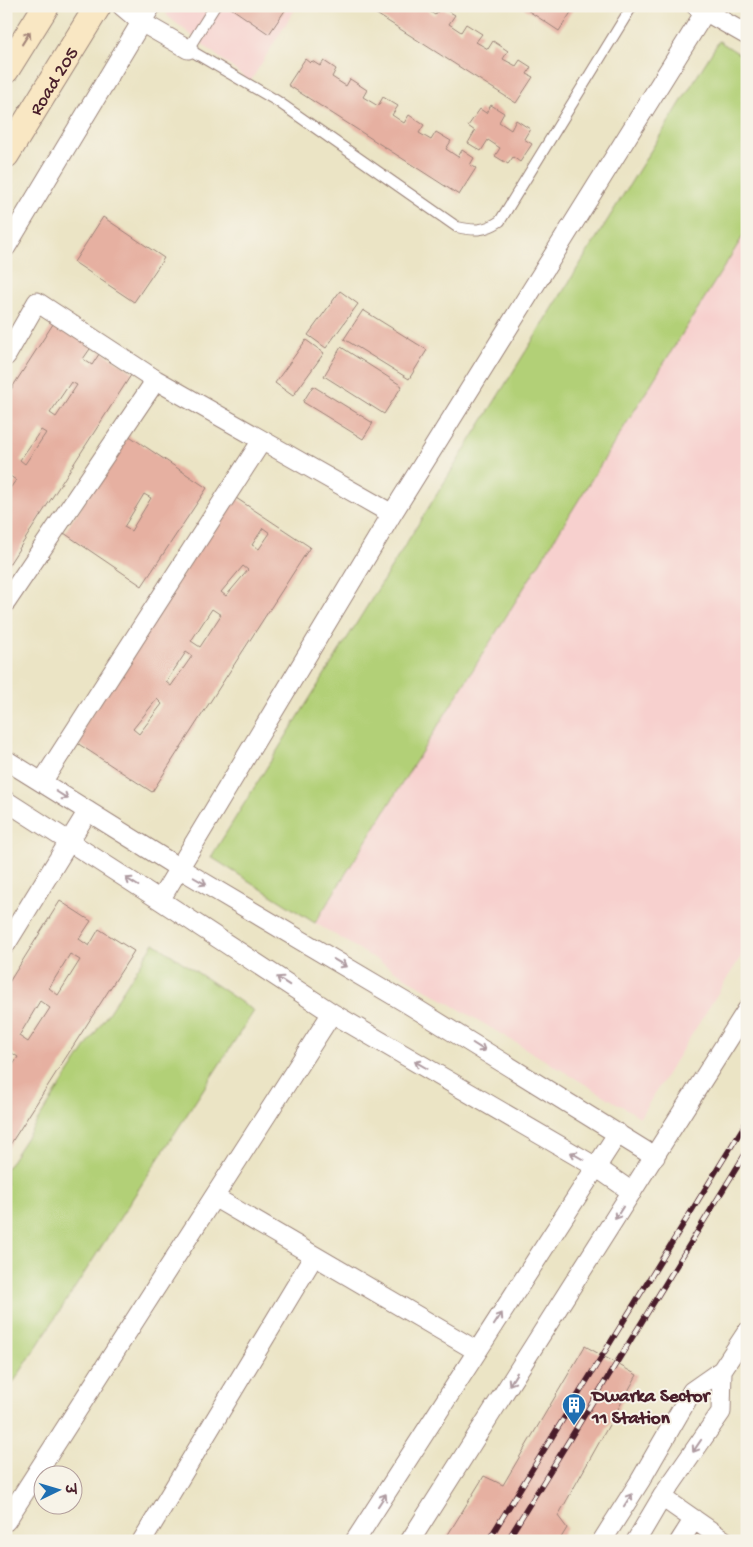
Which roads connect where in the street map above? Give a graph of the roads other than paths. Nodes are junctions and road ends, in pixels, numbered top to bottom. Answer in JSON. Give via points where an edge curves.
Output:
{"nodes":[{"id":1,"x":46,"y":6,"type":"edge"},
{"id":2,"x":98,"y":6,"type":"edge"},
{"id":3,"x":122,"y":6,"type":"edge"},
{"id":4,"x":151,"y":6,"type":"edge"},
{"id":5,"x":215,"y":6,"type":"edge"},
{"id":6,"x":632,"y":6,"type":"edge"},
{"id":7,"x":701,"y":9,"type":"edge"},
{"id":8,"x":141,"y":22,"type":"junction"},
{"id":9,"x":747,"y":35,"type":"edge"},
{"id":10,"x":188,"y":49,"type":"junction"},
{"id":11,"x":6,"y":70,"type":"edge"},
{"id":12,"x":6,"y":155,"type":"edge"},
{"id":13,"x":6,"y":247,"type":"edge"},
{"id":14,"x":6,"y":356,"type":"edge"},
{"id":15,"x":156,"y":380,"type":"junction"},
{"id":16,"x":261,"y":442,"type":"junction"},
{"id":17,"x":392,"y":514,"type":"junction"},
{"id":18,"x":6,"y":602,"type":"edge"},
{"id":19,"x":6,"y":760,"type":"edge"},
{"id":20,"x":42,"y":782,"type":"junction"},
{"id":21,"x":6,"y":802,"type":"edge"},
{"id":22,"x":88,"y":811,"type":"junction"},
{"id":23,"x":69,"y":842,"type":"junction"},
{"id":24,"x":179,"y":868,"type":"junction"},
{"id":25,"x":160,"y":900,"type":"junction"},
{"id":26,"x":6,"y":944,"type":"edge"},
{"id":27,"x":747,"y":1010,"type":"edge"},
{"id":28,"x":332,"y":1013,"type":"junction"},
{"id":29,"x":618,"y":1133,"type":"junction"},
{"id":30,"x":655,"y":1157,"type":"junction"},
{"id":31,"x":596,"y":1167,"type":"junction"},
{"id":32,"x":632,"y":1192,"type":"junction"},
{"id":33,"x":214,"y":1197,"type":"junction"},
{"id":34,"x":314,"y":1256,"type":"junction"},
{"id":35,"x":747,"y":1332,"type":"edge"},
{"id":36,"x":477,"y":1351,"type":"junction"},
{"id":37,"x":722,"y":1370,"type":"junction"},
{"id":38,"x":662,"y":1497,"type":"junction"},
{"id":39,"x":694,"y":1519,"type":"junction"},
{"id":40,"x":6,"y":1521,"type":"edge"},
{"id":41,"x":142,"y":1541,"type":"edge"},
{"id":42,"x":355,"y":1541,"type":"edge"},
{"id":43,"x":410,"y":1541,"type":"edge"},
{"id":44,"x":602,"y":1541,"type":"edge"},
{"id":45,"x":636,"y":1541,"type":"edge"},
{"id":46,"x":680,"y":1541,"type":"edge"},
{"id":47,"x":725,"y":1541,"type":"edge"}],
"edges":[{"from":11,"to":1,"type":"main road","one_way":true},
{"from":2,"to":12,"type":"main road","name":"Road 205"},
{"from":3,"to":8,"type":"street"},
{"from":4,"to":8,"type":"street"},
{"from":5,"to":10,"type":"lane"},
{"from":6,"to":10,"type":"lane","via":[[500,221],[489,228],[471,230],[458,227],[277,101]]},
{"from":7,"to":9,"type":"street"},
{"from":7,"to":17,"type":"street"},
{"from":8,"to":10,"type":"street"},
{"from":8,"to":13,"type":"street"},
{"from":14,"to":15,"type":"street","via":[[37,302]]},
{"from":15,"to":16,"type":"street"},
{"from":15,"to":18,"type":"street"},
{"from":16,"to":17,"type":"street"},
{"from":16,"to":20,"type":"street"},
{"from":17,"to":24,"type":"street"},
{"from":19,"to":20,"type":"street"},
{"from":20,"to":22,"type":"street","one_way":true},
{"from":21,"to":23,"type":"street"},
{"from":22,"to":23,"type":"street"},
{"from":22,"to":24,"type":"street"},
{"from":25,"to":23,"type":"street","one_way":true},
{"from":23,"to":26,"type":"street"},
{"from":24,"to":25,"type":"street"},
{"from":24,"to":29,"type":"street","one_way":true},
{"from":28,"to":25,"type":"street","one_way":true},
{"from":27,"to":30,"type":"street"},
{"from":31,"to":28,"type":"street","one_way":true},
{"from":28,"to":33,"type":"street"},
{"from":29,"to":30,"type":"street"},
{"from":29,"to":31,"type":"street"},
{"from":30,"to":32,"type":"street"},
{"from":31,"to":32,"type":"street"},
{"from":36,"to":31,"type":"street","one_way":true},
{"from":32,"to":43,"type":"street","one_way":true},
{"from":33,"to":34,"type":"street"},
{"from":33,"to":40,"type":"street"},
{"from":34,"to":36,"type":"street"},
{"from":34,"to":41,"type":"street"},
{"from":35,"to":37,"type":"street"},
{"from":42,"to":36,"type":"street","one_way":true},
{"from":37,"to":38,"type":"street","one_way":true,"via":[[721,1412]]},
{"from":44,"to":37,"type":"street","one_way":true,"via":[[692,1391]]},
{"from":38,"to":39,"type":"street"},
{"from":38,"to":45,"type":"street"},
{"from":39,"to":46,"type":"street"},
{"from":39,"to":47,"type":"street"}]}
